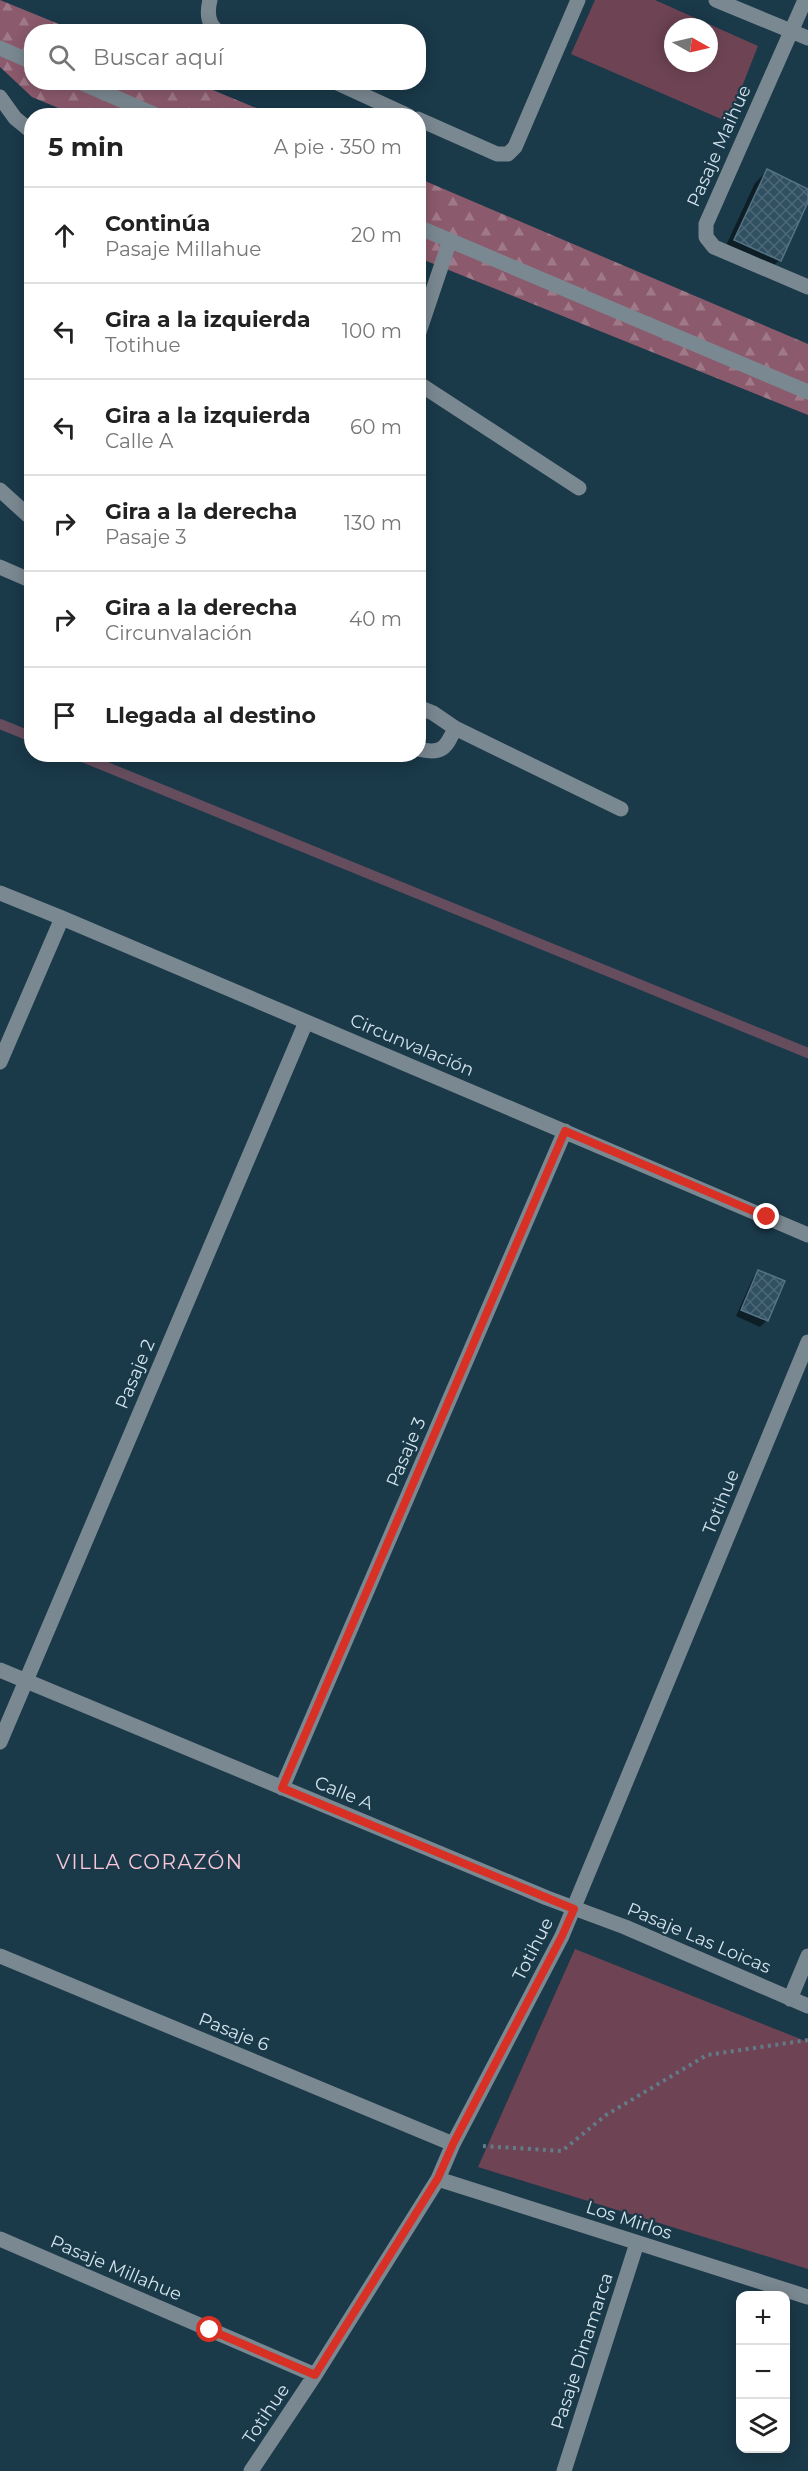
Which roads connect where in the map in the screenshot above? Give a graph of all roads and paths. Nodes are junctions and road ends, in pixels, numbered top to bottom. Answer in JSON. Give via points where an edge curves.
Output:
{"nodes":[{"id":1,"x":578,"y":0,"type":"edge"},
{"id":2,"x":716,"y":0,"type":"edge"},
{"id":3,"x":805,"y":0,"type":"edge"},
{"id":4,"x":210,"y":2,"type":"edge"},
{"id":5,"x":212,"y":24,"type":"edge"},
{"id":6,"x":791,"y":31,"type":"junction"},
{"id":7,"x":808,"y":38,"type":"edge"},
{"id":8,"x":0,"y":48,"type":"edge"},
{"id":9,"x":24,"y":58,"type":"edge"},
{"id":10,"x":98,"y":90,"type":"edge"},
{"id":11,"x":353,"y":90,"type":"edge"},
{"id":12,"x":0,"y":97,"type":"edge"},
{"id":13,"x":140,"y":108,"type":"edge"},
{"id":14,"x":392,"y":108,"type":"edge"},
{"id":15,"x":426,"y":123,"type":"edge"},
{"id":16,"x":24,"y":125,"type":"edge"},
{"id":17,"x":426,"y":230,"type":"edge"},
{"id":18,"x":450,"y":240,"type":"junction"},
{"id":19,"x":808,"y":287,"type":"edge"},
{"id":20,"x":426,"y":311,"type":"edge"},
{"id":21,"x":426,"y":388,"type":"edge"},
{"id":22,"x":808,"y":392,"type":"edge"},
{"id":23,"x":579,"y":488,"type":"dead end"},
{"id":24,"x":0,"y":490,"type":"edge"},
{"id":25,"x":24,"y":512,"type":"edge"},
{"id":26,"x":0,"y":567,"type":"edge"},
{"id":27,"x":24,"y":578,"type":"edge"},
{"id":28,"x":426,"y":710,"type":"edge"},
{"id":29,"x":455,"y":728,"type":"junction"},
{"id":30,"x":426,"y":751,"type":"edge"},
{"id":31,"x":621,"y":809,"type":"dead end"},
{"id":32,"x":0,"y":894,"type":"edge"},
{"id":33,"x":62,"y":918,"type":"junction"},
{"id":34,"x":306,"y":1022,"type":"junction"},
{"id":35,"x":0,"y":1062,"type":"edge"},
{"id":36,"x":565,"y":1131,"type":"junction"},
{"id":37,"x":808,"y":1235,"type":"edge"},
{"id":38,"x":808,"y":1342,"type":"edge"},
{"id":39,"x":0,"y":1670,"type":"edge"},
{"id":40,"x":26,"y":1681,"type":"junction"},
{"id":41,"x":0,"y":1742,"type":"edge"},
{"id":42,"x":282,"y":1788,"type":"junction"},
{"id":43,"x":574,"y":1909,"type":"junction"},
{"id":44,"x":0,"y":1956,"type":"edge"},
{"id":45,"x":808,"y":1956,"type":"edge"},
{"id":46,"x":790,"y":1999,"type":"junction"},
{"id":47,"x":808,"y":2006,"type":"edge"},
{"id":48,"x":808,"y":2040,"type":"edge"},
{"id":49,"x":453,"y":2144,"type":"junction"},
{"id":50,"x":438,"y":2178,"type":"junction"},
{"id":51,"x":0,"y":2239,"type":"edge"},
{"id":52,"x":638,"y":2243,"type":"junction"},
{"id":53,"x":808,"y":2298,"type":"edge"},
{"id":54,"x":315,"y":2375,"type":"junction"},
{"id":55,"x":251,"y":2471,"type":"edge"},
{"id":56,"x":564,"y":2471,"type":"edge"}],
"edges":[{"from":1,"to":15,"type":"street","via":[[515,147],[508,154],[497,154]]},
{"from":2,"to":6,"type":"street"},
{"from":3,"to":6,"type":"street","name":"Pasaje Maihue"},
{"from":4,"to":5,"type":"street","via":[[208,18]]},
{"from":6,"to":7,"type":"street"},
{"from":6,"to":19,"type":"street","name":"Pasaje Maihue","via":[[706,224],[706,237],[714,247]]},
{"from":8,"to":9,"type":"street"},
{"from":10,"to":13,"type":"street"},
{"from":11,"to":14,"type":"street"},
{"from":12,"to":16,"type":"street"},
{"from":17,"to":18,"type":"street"},
{"from":18,"to":20,"type":"street"},
{"from":18,"to":22,"type":"street"},
{"from":21,"to":23,"type":"street"},
{"from":24,"to":25,"type":"street"},
{"from":26,"to":27,"type":"street"},
{"from":28,"to":29,"type":"street"},
{"from":29,"to":30,"type":"street","via":[[447,745]]},
{"from":29,"to":31,"type":"street"},
{"from":32,"to":33,"type":"street","name":"Circunvalación"},
{"from":33,"to":34,"type":"street","name":"Circunvalación"},
{"from":33,"to":35,"type":"street"},
{"from":34,"to":36,"type":"street","name":"Circunvalación"},
{"from":34,"to":40,"type":"street","name":"Pasaje 2"},
{"from":36,"to":37,"type":"street","name":"Circunvalación"},
{"from":36,"to":42,"type":"street","name":"Pasaje 3"},
{"from":38,"to":43,"type":"street","name":"Totihue"},
{"from":39,"to":40,"type":"street","name":"Calle A"},
{"from":40,"to":41,"type":"street","name":"Pasaje 2"},
{"from":40,"to":42,"type":"street","name":"Calle A"},
{"from":42,"to":43,"type":"street","name":"Calle A"},
{"from":43,"to":46,"type":"street","name":"Pasaje Las Loicas"},
{"from":43,"to":49,"type":"street","name":"Totihue"},
{"from":44,"to":49,"type":"street","name":"Pasaje 6"},
{"from":45,"to":46,"type":"street"},
{"from":46,"to":47,"type":"street","name":"Pasaje Las Loicas"},
{"from":48,"to":49,"type":"path","via":[[707,2055],[606,2115],[562,2151]]},
{"from":49,"to":50,"type":"street","name":"Totihue"},
{"from":50,"to":52,"type":"street","name":"Los Mirlos"},
{"from":50,"to":54,"type":"street","name":"Totihue"},
{"from":51,"to":54,"type":"street","name":"Pasaje Millahue"},
{"from":52,"to":53,"type":"street","name":"Los Mirlos"},
{"from":52,"to":56,"type":"street","name":"Pasaje Dinamarca"},
{"from":54,"to":55,"type":"street","name":"Totihue"}]}
